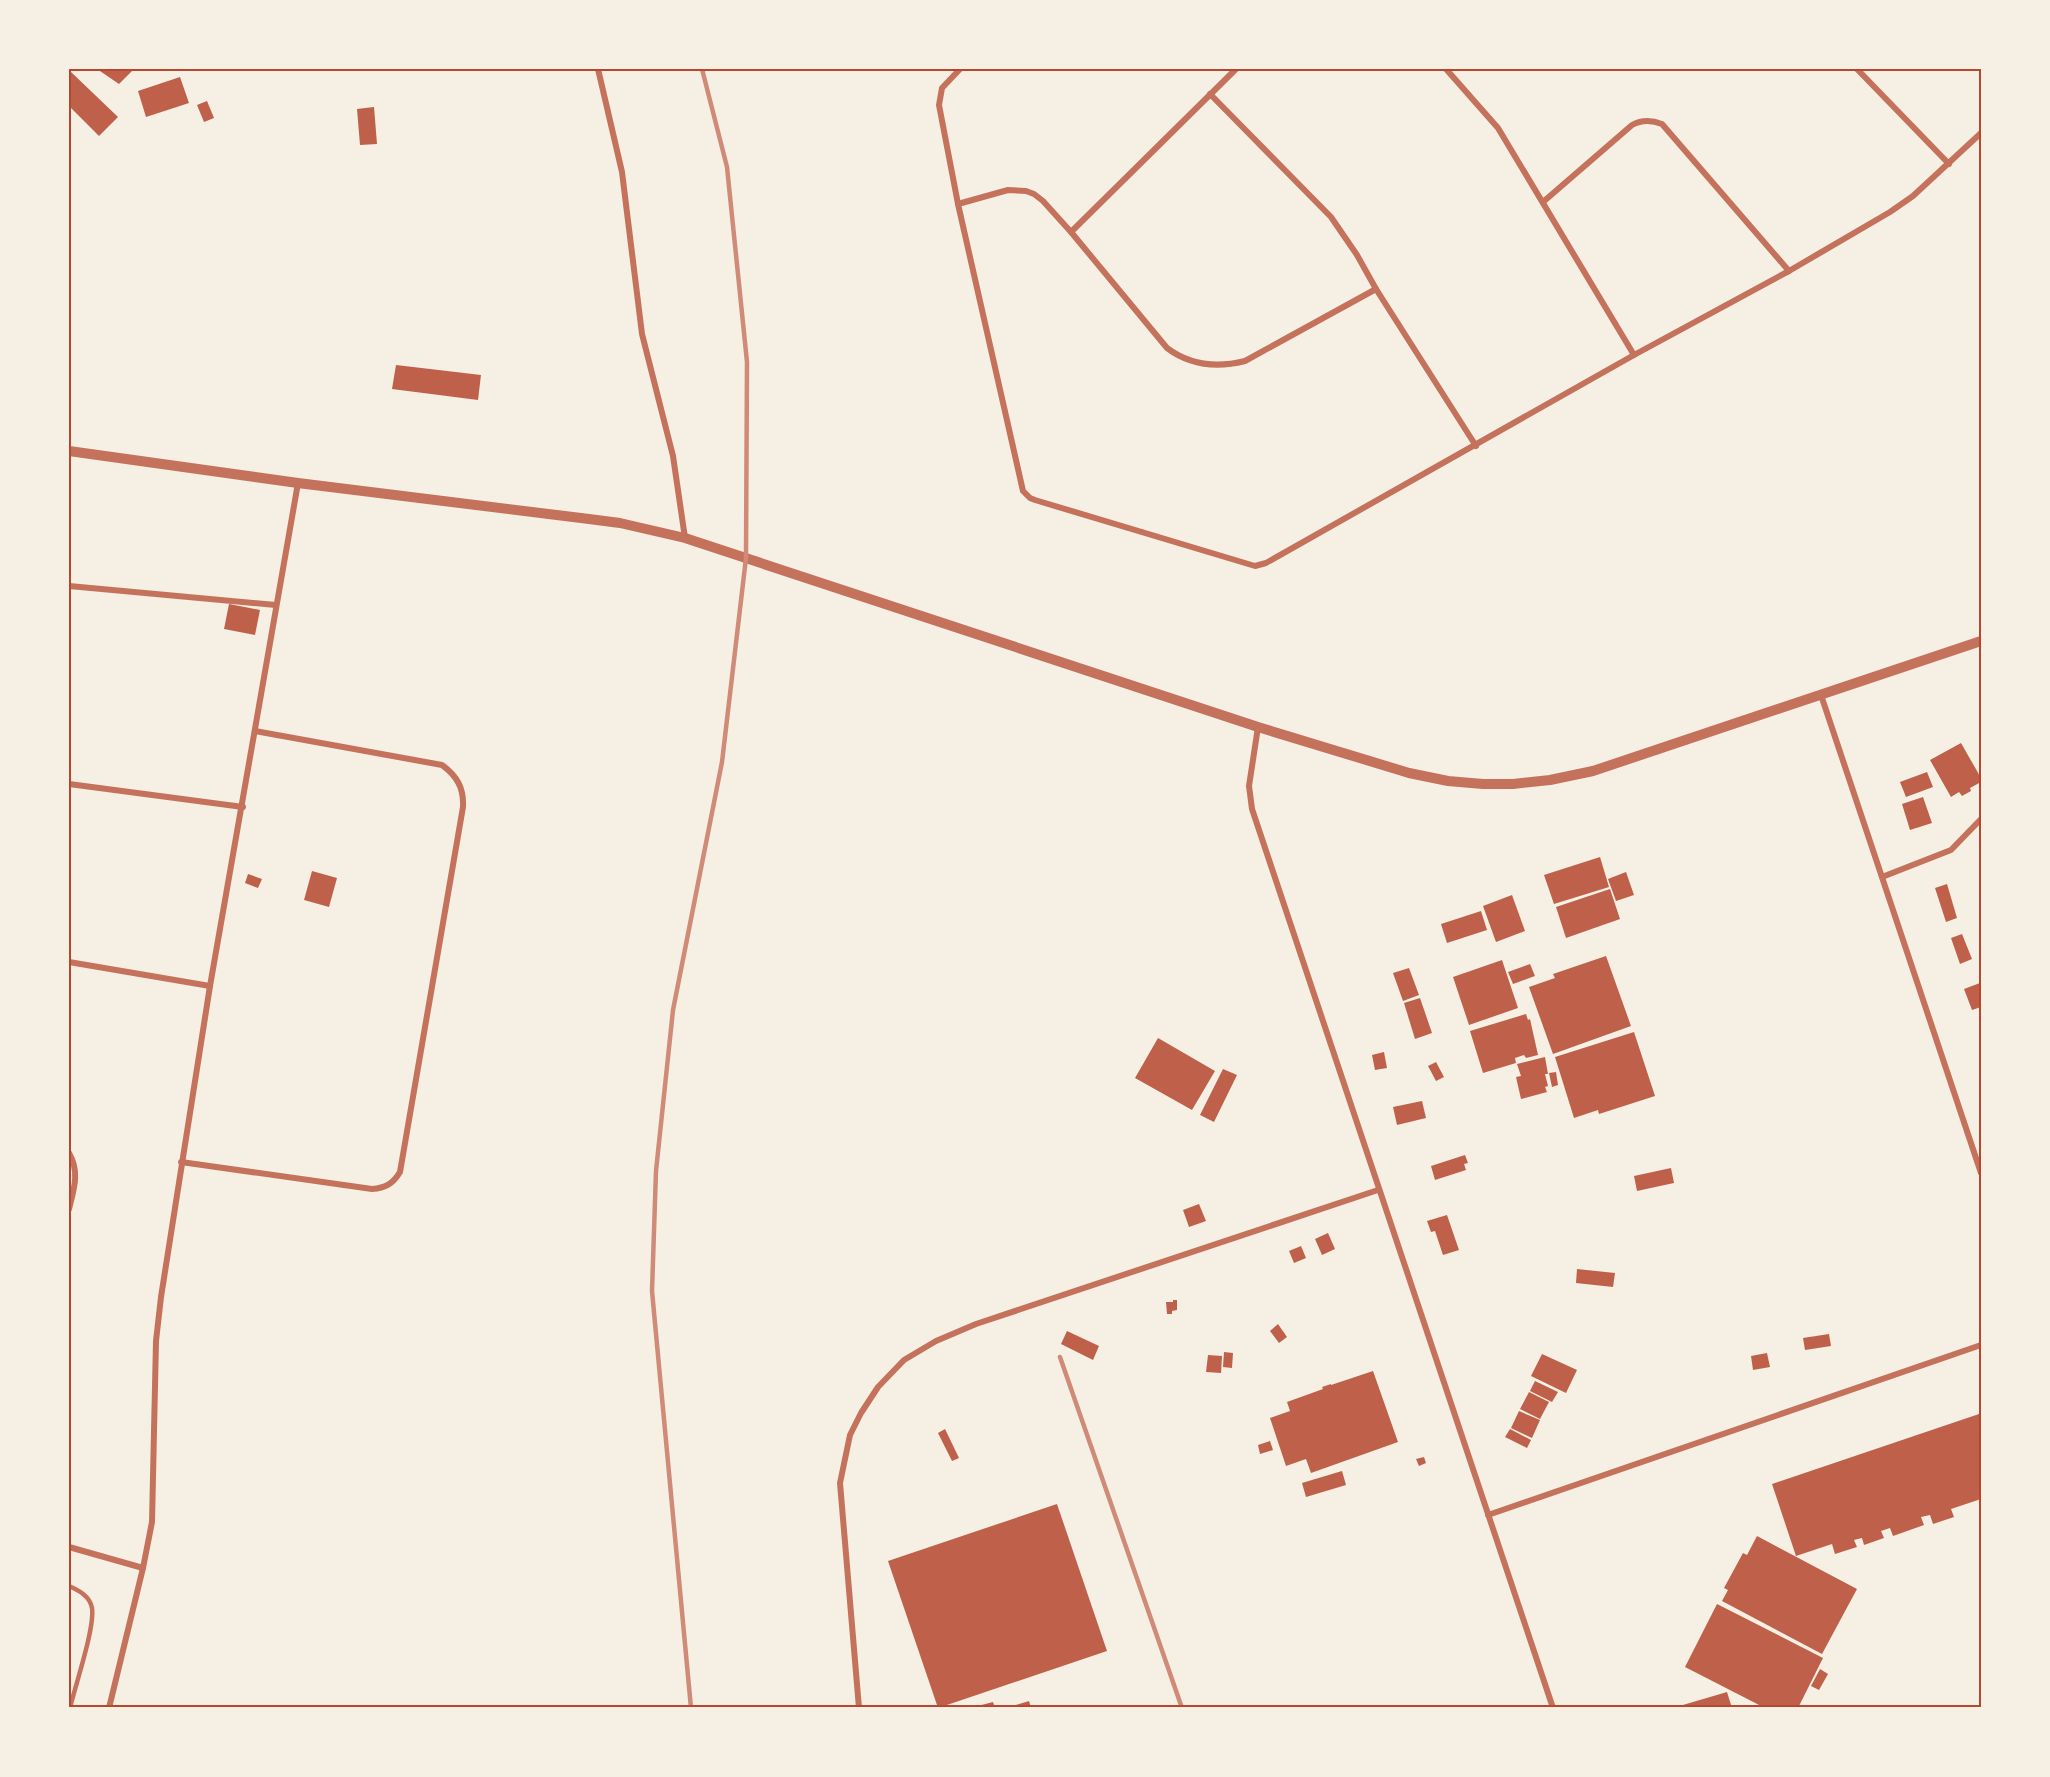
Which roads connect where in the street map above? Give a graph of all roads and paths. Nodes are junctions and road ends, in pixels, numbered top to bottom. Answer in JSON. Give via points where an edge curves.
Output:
{"nodes":[{"id":1,"x":598,"y":69,"type":"edge"},
{"id":2,"x":960,"y":69,"type":"edge"},
{"id":3,"x":1236,"y":69,"type":"edge"},
{"id":4,"x":1446,"y":69,"type":"edge"},
{"id":5,"x":1857,"y":69,"type":"edge"},
{"id":6,"x":1210,"y":94,"type":"junction"},
{"id":7,"x":1981,"y":133,"type":"edge"},
{"id":8,"x":1949,"y":164,"type":"junction"},
{"id":9,"x":1543,"y":202,"type":"junction"},
{"id":10,"x":958,"y":204,"type":"junction"},
{"id":11,"x":1071,"y":232,"type":"junction"},
{"id":12,"x":1790,"y":272,"type":"junction"},
{"id":13,"x":1376,"y":289,"type":"junction"},
{"id":14,"x":1634,"y":355,"type":"junction"},
{"id":15,"x":1476,"y":446,"type":"junction"},
{"id":16,"x":69,"y":451,"type":"edge"},
{"id":17,"x":298,"y":483,"type":"junction"},
{"id":18,"x":685,"y":538,"type":"junction"},
{"id":19,"x":69,"y":586,"type":"edge"},
{"id":20,"x":276,"y":605,"type":"junction"},
{"id":21,"x":1981,"y":641,"type":"edge"},
{"id":22,"x":1821,"y":695,"type":"junction"},
{"id":23,"x":1258,"y":727,"type":"junction"},
{"id":24,"x":255,"y":731,"type":"junction"},
{"id":25,"x":69,"y":784,"type":"edge"},
{"id":26,"x":243,"y":807,"type":"junction"},
{"id":27,"x":1981,"y":819,"type":"edge"},
{"id":28,"x":1882,"y":877,"type":"junction"},
{"id":29,"x":69,"y":962,"type":"edge"},
{"id":30,"x":210,"y":986,"type":"junction"},
{"id":31,"x":69,"y":1153,"type":"edge"},
{"id":32,"x":181,"y":1162,"type":"junction"},
{"id":33,"x":1981,"y":1173,"type":"edge"},
{"id":34,"x":1378,"y":1191,"type":"junction"},
{"id":35,"x":69,"y":1209,"type":"edge"},
{"id":36,"x":1981,"y":1346,"type":"edge"},
{"id":37,"x":1488,"y":1515,"type":"junction"},
{"id":38,"x":69,"y":1547,"type":"edge"},
{"id":39,"x":143,"y":1568,"type":"junction"},
{"id":40,"x":69,"y":1586,"type":"edge"},
{"id":41,"x":70,"y":1708,"type":"edge"},
{"id":42,"x":110,"y":1708,"type":"edge"},
{"id":43,"x":859,"y":1708,"type":"edge"},
{"id":44,"x":1553,"y":1708,"type":"edge"}],
"edges":[{"from":1,"to":18,"type":"street","via":[[622,172],[642,334],[673,456]]},
{"from":2,"to":10,"type":"street","via":[[942,88],[939,98]]},
{"from":3,"to":6,"type":"street"},
{"from":4,"to":9,"type":"street","via":[[1492,119]]},
{"from":5,"to":8,"type":"street"},
{"from":6,"to":11,"type":"street"},
{"from":6,"to":13,"type":"street","via":[[1331,217]]},
{"from":7,"to":8,"type":"street"},
{"from":8,"to":12,"type":"street","via":[[1890,212]]},
{"from":9,"to":12,"type":"street","via":[[1632,125],[1657,122]]},
{"from":9,"to":14,"type":"street"},
{"from":10,"to":11,"type":"street","via":[[1008,190],[1026,191],[1043,201]]},
{"from":10,"to":15,"type":"street","via":[[1021,484],[1030,498],[1258,566]]},
{"from":11,"to":13,"type":"street","via":[[1167,348],[1200,363],[1225,365],[1245,361]]},
{"from":12,"to":14,"type":"street"},
{"from":13,"to":15,"type":"street"},
{"from":14,"to":15,"type":"street"},
{"from":16,"to":17,"type":"street"},
{"from":17,"to":18,"type":"street","via":[[620,523]]},
{"from":17,"to":20,"type":"street"},
{"from":18,"to":23,"type":"street"},
{"from":19,"to":20,"type":"street"},
{"from":20,"to":24,"type":"street"},
{"from":21,"to":22,"type":"street"},
{"from":22,"to":23,"type":"street","via":[[1593,771],[1513,783],[1448,781],[1409,774]]},
{"from":22,"to":28,"type":"street"},
{"from":23,"to":34,"type":"street","via":[[1249,786],[1252,809]]},
{"from":24,"to":26,"type":"street"},
{"from":24,"to":32,"type":"street","via":[[442,765],[457,779],[463,807],[396,1179],[372,1189]]},
{"from":25,"to":26,"type":"street"},
{"from":26,"to":30,"type":"street"},
{"from":27,"to":28,"type":"street","via":[[1951,850]]},
{"from":28,"to":33,"type":"street"},
{"from":29,"to":30,"type":"street"},
{"from":30,"to":32,"type":"street"},
{"from":31,"to":35,"type":"street","via":[[76,1173]]},
{"from":32,"to":39,"type":"street","via":[[156,1341],[153,1514]]},
{"from":34,"to":37,"type":"street"},
{"from":34,"to":43,"type":"street","via":[[976,1324],[904,1360],[878,1387],[861,1413],[850,1435],[840,1483]]},
{"from":36,"to":37,"type":"street"},
{"from":37,"to":44,"type":"street"},
{"from":38,"to":39,"type":"street"},
{"from":39,"to":42,"type":"street"},
{"from":40,"to":41,"type":"lane","via":[[85,1596],[92,1608]]}]}
